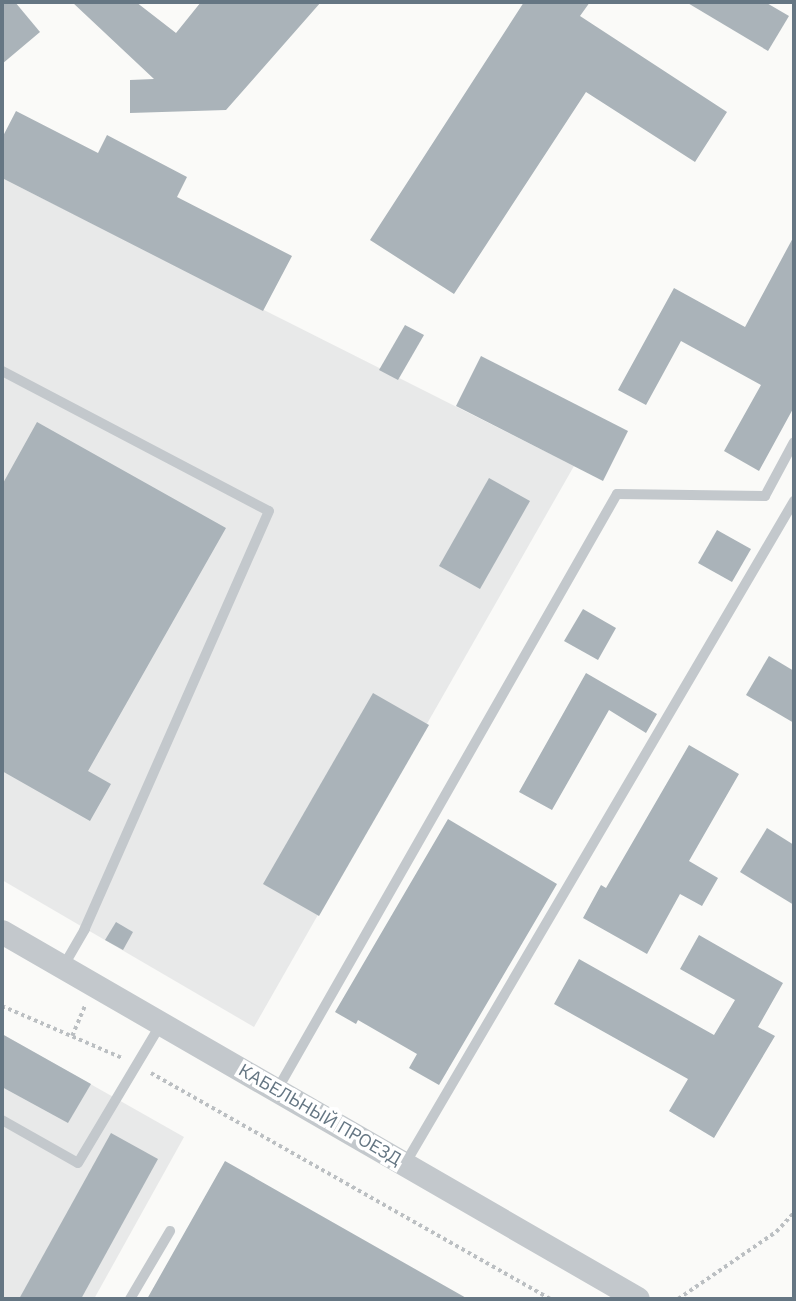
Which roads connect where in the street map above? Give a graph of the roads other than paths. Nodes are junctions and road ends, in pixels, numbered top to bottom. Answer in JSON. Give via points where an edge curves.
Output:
{"nodes":[{"id":1,"x":2,"y":371,"type":"edge"},
{"id":2,"x":794,"y":442,"type":"edge"},
{"id":3,"x":794,"y":501,"type":"edge"},
{"id":4,"x":2,"y":932,"type":"edge"},
{"id":5,"x":63,"y":967,"type":"junction"},
{"id":6,"x":161,"y":1024,"type":"junction"},
{"id":7,"x":276,"y":1090,"type":"junction"},
{"id":8,"x":2,"y":1120,"type":"edge"},
{"id":9,"x":404,"y":1164,"type":"junction"},
{"id":10,"x":170,"y":1231,"type":"dead end"},
{"id":11,"x":130,"y":1299,"type":"edge"},
{"id":12,"x":638,"y":1299,"type":"edge"}],
"edges":[{"from":1,"to":5,"type":"lane","via":[[269,511],[85,929]]},
{"from":2,"to":7,"type":"lane","via":[[765,496],[618,494]]},
{"from":3,"to":9,"type":"lane"},
{"from":4,"to":5,"type":"street","name":"КАБЕЛЬНЫЙ ПРОЕЗД"},
{"from":5,"to":6,"type":"street","name":"КАБЕЛЬНЫЙ ПРОЕЗД"},
{"from":6,"to":7,"type":"street","name":"КАБЕЛЬНЫЙ ПРОЕЗД"},
{"from":6,"to":8,"type":"lane","via":[[78,1163]]},
{"from":7,"to":9,"type":"street","name":"КАБЕЛЬНЫЙ ПРОЕЗД"},
{"from":9,"to":12,"type":"street","name":"КАБЕЛЬНЫЙ ПРОЕЗД"},
{"from":10,"to":11,"type":"lane"}]}
